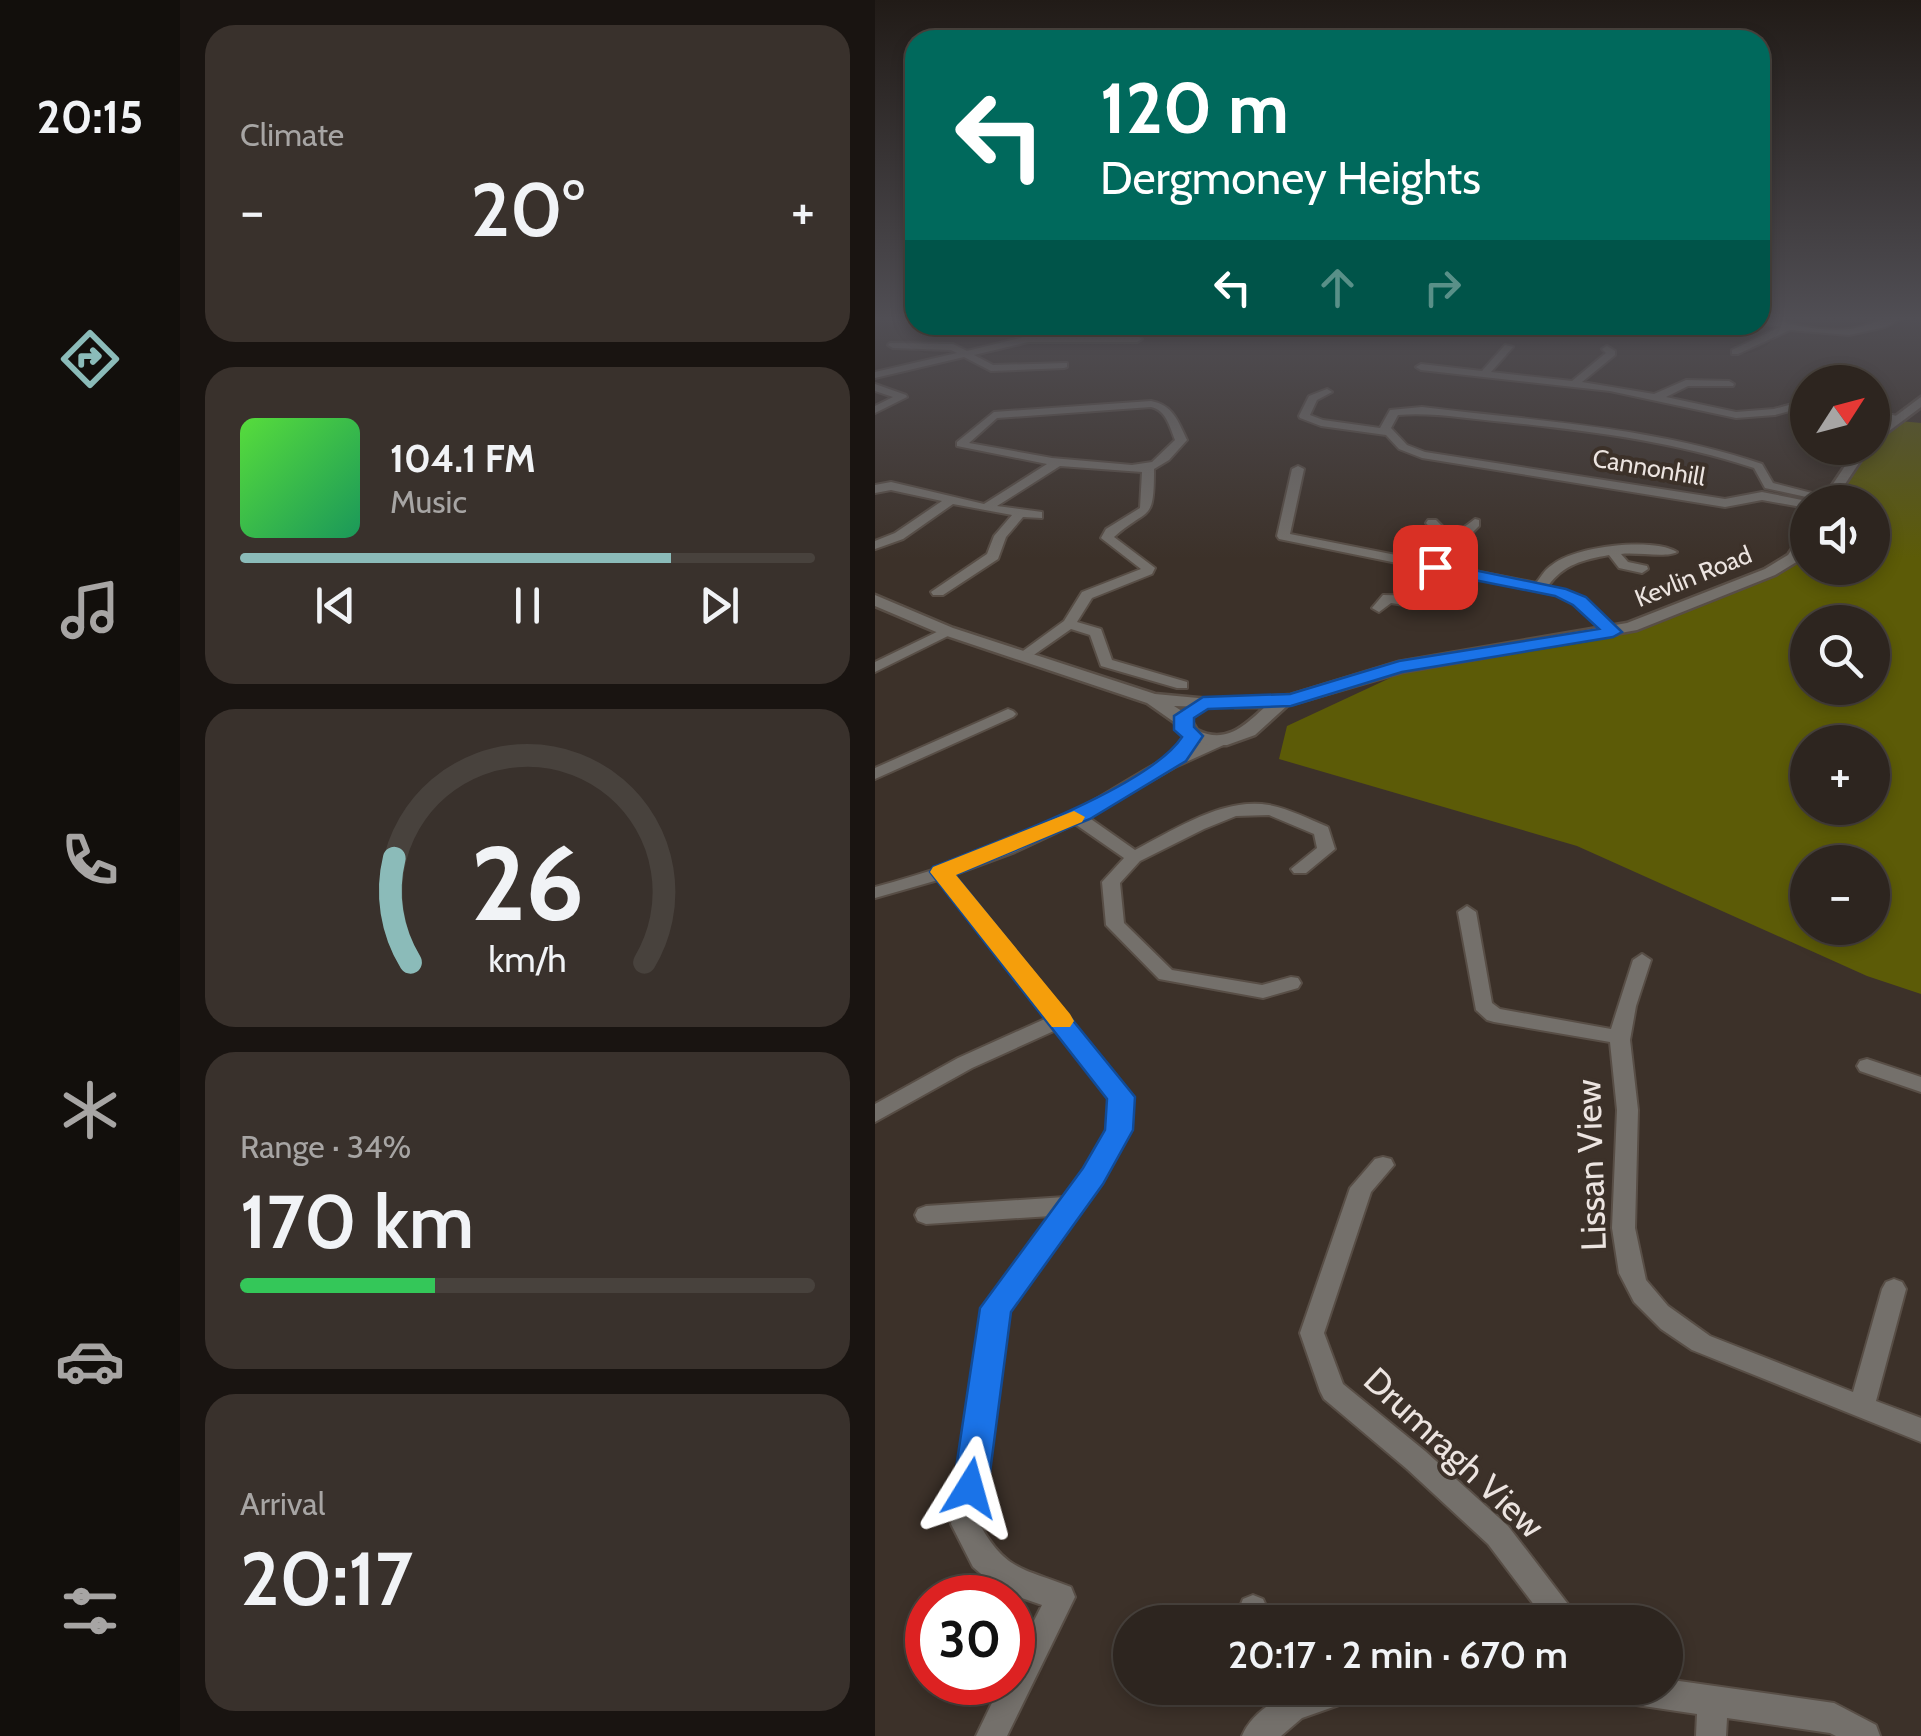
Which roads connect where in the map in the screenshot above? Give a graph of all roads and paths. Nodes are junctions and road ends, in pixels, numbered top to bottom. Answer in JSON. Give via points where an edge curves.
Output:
{"nodes":[{"id":1,"x":902,"y":397,"type":"edge"},
{"id":2,"x":1315,"y":397,"type":"edge"},
{"id":3,"x":1657,"y":397,"type":"edge"},
{"id":4,"x":1921,"y":401,"type":"edge"},
{"id":5,"x":1790,"y":408,"type":"edge"},
{"id":6,"x":875,"y":410,"type":"edge"},
{"id":7,"x":1890,"y":418,"type":"edge"},
{"id":8,"x":1897,"y":419,"type":"junction"},
{"id":9,"x":1890,"y":425,"type":"edge"},
{"id":10,"x":1387,"y":432,"type":"junction"},
{"id":11,"x":1059,"y":461,"type":"junction"},
{"id":12,"x":1148,"y":468,"type":"junction"},
{"id":13,"x":1298,"y":469,"type":"dead end"},
{"id":14,"x":875,"y":490,"type":"edge"},
{"id":15,"x":1790,"y":491,"type":"edge"},
{"id":16,"x":950,"y":500,"type":"junction"},
{"id":17,"x":1790,"y":501,"type":"edge"},
{"id":18,"x":986,"y":508,"type":"junction"},
{"id":19,"x":1021,"y":513,"type":"junction"},
{"id":20,"x":1038,"y":515,"type":"dead end"},
{"id":21,"x":1475,"y":523,"type":"dead end"},
{"id":22,"x":875,"y":545,"type":"edge"},
{"id":23,"x":1613,"y":552,"type":"junction"},
{"id":24,"x":1690,"y":552,"type":"dead end"},
{"id":25,"x":1790,"y":560,"type":"edge"},
{"id":26,"x":1424,"y":565,"type":"junction"},
{"id":27,"x":1642,"y":569,"type":"dead end"},
{"id":28,"x":1465,"y":573,"type":"junction"},
{"id":29,"x":1540,"y":587,"type":"junction"},
{"id":30,"x":939,"y":592,"type":"dead end"},
{"id":31,"x":875,"y":600,"type":"edge"},
{"id":32,"x":1379,"y":608,"type":"dead end"},
{"id":33,"x":1069,"y":624,"type":"junction"},
{"id":34,"x":947,"y":632,"type":"junction"},
{"id":35,"x":1613,"y":632,"type":"junction"},
{"id":36,"x":1023,"y":656,"type":"junction"},
{"id":37,"x":875,"y":668,"type":"edge"},
{"id":38,"x":1183,"y":685,"type":"dead end"},
{"id":39,"x":1153,"y":699,"type":"junction"},
{"id":40,"x":1291,"y":700,"type":"junction"},
{"id":41,"x":1203,"y":703,"type":"junction"},
{"id":42,"x":1241,"y":703,"type":"junction"},
{"id":43,"x":1009,"y":714,"type":"dead end"},
{"id":44,"x":1258,"y":718,"type":"junction"},
{"id":45,"x":1187,"y":728,"type":"junction"},
{"id":46,"x":1222,"y":740,"type":"junction"},
{"id":47,"x":1179,"y":757,"type":"junction"},
{"id":48,"x":875,"y":774,"type":"edge"},
{"id":49,"x":1076,"y":816,"type":"junction"},
{"id":50,"x":1133,"y":856,"type":"junction"},
{"id":51,"x":1300,"y":868,"type":"dead end"},
{"id":52,"x":941,"y":872,"type":"junction"},
{"id":53,"x":875,"y":893,"type":"edge"},
{"id":54,"x":1467,"y":912,"type":"dead end"},
{"id":55,"x":1642,"y":960,"type":"dead end"},
{"id":56,"x":1291,"y":983,"type":"dead end"},
{"id":57,"x":1060,"y":1020,"type":"junction"},
{"id":58,"x":1619,"y":1037,"type":"junction"},
{"id":59,"x":1867,"y":1066,"type":"dead end"},
{"id":60,"x":1921,"y":1085,"type":"edge"},
{"id":61,"x":875,"y":1114,"type":"edge"},
{"id":62,"x":1383,"y":1165,"type":"dead end"},
{"id":63,"x":1069,"y":1206,"type":"junction"},
{"id":64,"x":926,"y":1215,"type":"dead end"},
{"id":65,"x":1894,"y":1289,"type":"dead end"},
{"id":66,"x":1862,"y":1406,"type":"junction"},
{"id":67,"x":1921,"y":1430,"type":"edge"},
{"id":68,"x":1551,"y":1605,"type":"edge"},
{"id":69,"x":1683,"y":1696,"type":"edge"},
{"id":70,"x":1713,"y":1700,"type":"junction"},
{"id":71,"x":1282,"y":1705,"type":"edge"},
{"id":72,"x":991,"y":1736,"type":"edge"},
{"id":73,"x":1257,"y":1736,"type":"edge"},
{"id":74,"x":1711,"y":1736,"type":"edge"},
{"id":75,"x":1865,"y":1736,"type":"edge"}],
"edges":[{"from":1,"to":6,"type":"street"},
{"from":2,"to":10,"type":"street","via":[[1305,416]]},
{"from":3,"to":5,"type":"street","via":[[1735,415]]},
{"from":4,"to":8,"type":"street"},
{"from":7,"to":8,"type":"street"},
{"from":8,"to":9,"type":"street"},
{"from":10,"to":15,"type":"street","via":[[1390,416],[1422,410],[1667,443],[1741,459],[1758,466],[1769,486]]},
{"from":10,"to":17,"type":"street","name":"Cannonhill","via":[[1421,454],[1725,504],[1762,496]]},
{"from":11,"to":12,"type":"street"},
{"from":11,"to":12,"type":"street","via":[[961,444],[994,415],[1161,406],[1181,440]]},
{"from":11,"to":18,"type":"street"},
{"from":12,"to":33,"type":"street","via":[[1151,503],[1107,538],[1149,568],[1087,595]]},
{"from":13,"to":26,"type":"street","via":[[1283,536]]},
{"from":14,"to":16,"type":"street","via":[[891,486]]},
{"from":16,"to":18,"type":"street"},
{"from":16,"to":22,"type":"street"},
{"from":18,"to":19,"type":"street"},
{"from":19,"to":20,"type":"street"},
{"from":19,"to":30,"type":"street","via":[[1000,536],[993,556]]},
{"from":21,"to":26,"type":"street","via":[[1467,531],[1436,528],[1447,540]]},
{"from":23,"to":24,"type":"street"},
{"from":23,"to":27,"type":"street"},
{"from":23,"to":29,"type":"street","via":[[1557,566]]},
{"from":25,"to":35,"type":"street","name":"Kevlin Road"},
{"from":26,"to":28,"type":"street"},
{"from":28,"to":29,"type":"street"},
{"from":28,"to":32,"type":"street","via":[[1441,598],[1388,598]]},
{"from":29,"to":35,"type":"street","via":[[1579,601]]},
{"from":31,"to":34,"type":"street"},
{"from":33,"to":36,"type":"street"},
{"from":33,"to":38,"type":"street","via":[[1097,632],[1106,663]]},
{"from":34,"to":36,"type":"street"},
{"from":34,"to":37,"type":"street"},
{"from":35,"to":40,"type":"street","name":"Kevlin Road","via":[[1399,667]]},
{"from":36,"to":39,"type":"street"},
{"from":39,"to":41,"type":"street","name":"Kevlin Road"},
{"from":39,"to":45,"type":"street"},
{"from":40,"to":42,"type":"street","name":"Kevlin Road"},
{"from":40,"to":44,"type":"street","name":"Kevlin Road"},
{"from":41,"to":42,"type":"street","name":"Kevlin Road"},
{"from":41,"to":45,"type":"street","via":[[1191,709]]},
{"from":42,"to":44,"type":"street"},
{"from":43,"to":48,"type":"street"},
{"from":44,"to":46,"type":"street","name":"Kevlin Road","via":[[1245,734]]},
{"from":45,"to":46,"type":"street"},
{"from":45,"to":47,"type":"street"},
{"from":46,"to":47,"type":"street"},
{"from":47,"to":49,"type":"street"},
{"from":49,"to":50,"type":"street"},
{"from":49,"to":52,"type":"street"},
{"from":50,"to":51,"type":"street","via":[[1230,814],[1262,809],[1322,831],[1326,848]]},
{"from":50,"to":56,"type":"street","via":[[1111,882],[1115,925],[1165,975],[1263,992]]},
{"from":52,"to":53,"type":"street"},
{"from":52,"to":57,"type":"street"},
{"from":54,"to":58,"type":"street","via":[[1483,1005],[1494,1015]]},
{"from":55,"to":58,"type":"street","name":"Lissan View"},
{"from":57,"to":61,"type":"street"},
{"from":57,"to":63,"type":"street","via":[[1121,1097],[1119,1130]]},
{"from":58,"to":66,"type":"street","name":"Lissan View","via":[[1629,1150],[1623,1218],[1631,1274],[1646,1299],[1701,1342]]},
{"from":59,"to":60,"type":"street"},
{"from":62,"to":68,"type":"street","name":"Drumragh View","via":[[1361,1188],[1312,1333],[1333,1391],[1498,1536]]},
{"from":63,"to":64,"type":"street"},
{"from":63,"to":72,"type":"street","via":[[996,1308],[965,1524],[983,1558],[1011,1581],[1061,1597]]},
{"from":65,"to":66,"type":"street"},
{"from":66,"to":67,"type":"street","name":"Lissan View"},
{"from":69,"to":70,"type":"street"},
{"from":70,"to":74,"type":"street"},
{"from":70,"to":75,"type":"street","via":[[1834,1718]]},
{"from":71,"to":73,"type":"street"}]}
